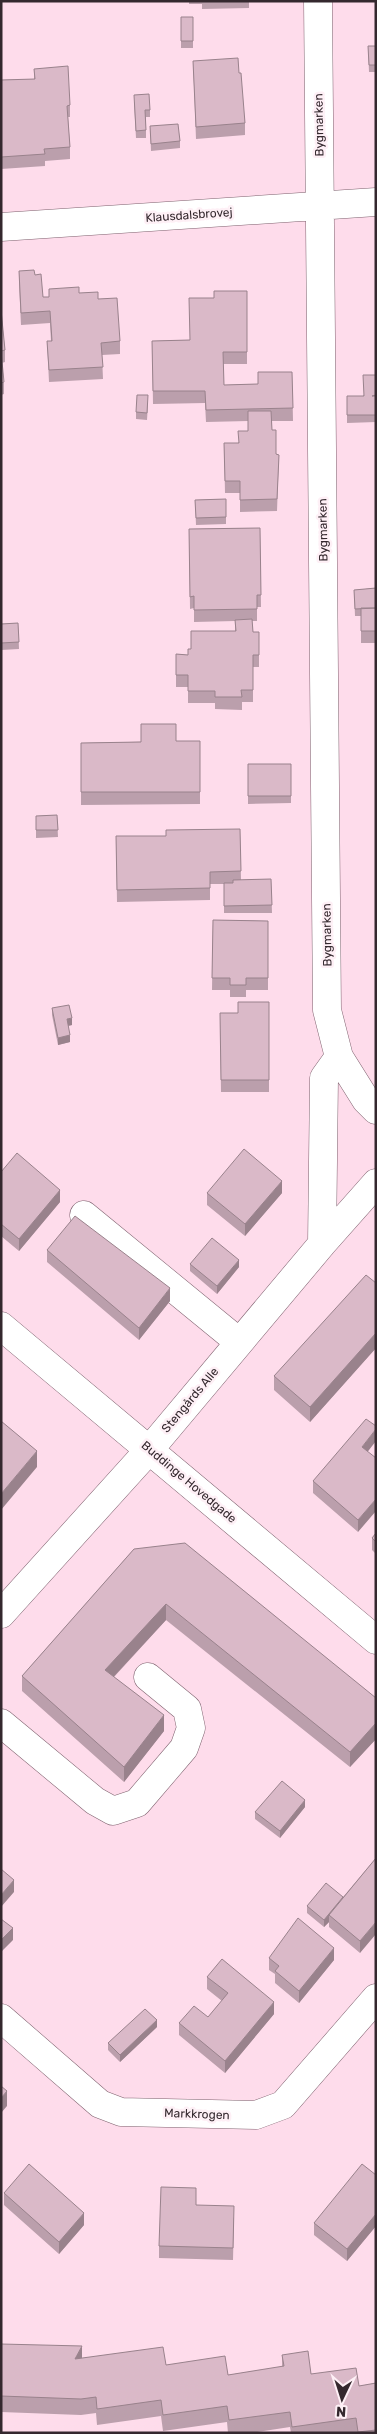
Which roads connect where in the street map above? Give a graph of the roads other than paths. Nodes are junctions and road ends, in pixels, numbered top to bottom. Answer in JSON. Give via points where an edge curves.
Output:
{"nodes":[{"id":1,"x":318,"y":1,"type":"edge"},
{"id":2,"x":376,"y":202,"type":"edge"},
{"id":3,"x":320,"y":206,"type":"junction"},
{"id":4,"x":1,"y":227,"type":"edge"},
{"id":5,"x":339,"y":1057,"type":"junction"},
{"id":6,"x":376,"y":1110,"type":"edge"},
{"id":7,"x":376,"y":1183,"type":"edge"},
{"id":8,"x":84,"y":1216,"type":"dead end"},
{"id":9,"x":322,"y":1244,"type":"junction"},
{"id":10,"x":1,"y":1326,"type":"edge"},
{"id":11,"x":240,"y":1342,"type":"junction"},
{"id":12,"x":150,"y":1449,"type":"junction"},
{"id":13,"x":1,"y":1614,"type":"edge"},
{"id":14,"x":376,"y":1640,"type":"edge"},
{"id":15,"x":148,"y":1677,"type":"dead end"},
{"id":16,"x":1,"y":1723,"type":"edge"},
{"id":17,"x":376,"y":1998,"type":"edge"},
{"id":18,"x":1,"y":2018,"type":"edge"}],
"edges":[{"from":1,"to":3,"type":"street","name":"Bygmarken"},
{"from":2,"to":3,"type":"street","name":"Klausdalsbrovej"},
{"from":3,"to":4,"type":"street","name":"Klausdalsbrovej"},
{"from":3,"to":5,"type":"street","name":"Bygmarken","via":[[327,1010]]},
{"from":5,"to":6,"type":"street","name":"Bygmarken"},
{"from":5,"to":9,"type":"street","via":[[324,1078]]},
{"from":7,"to":9,"type":"street","name":"Stengårds Alle"},
{"from":8,"to":11,"type":"street"},
{"from":9,"to":11,"type":"street","name":"Stengårds Alle"},
{"from":10,"to":12,"type":"street","name":"Buddinge Hovedgade"},
{"from":11,"to":12,"type":"street","name":"Stengårds Alle"},
{"from":12,"to":13,"type":"street","name":"Stengårds Alle"},
{"from":12,"to":14,"type":"street","name":"Buddinge Hovedgade"},
{"from":15,"to":16,"type":"street","via":[[186,1710],[191,1728],[184,1748],[137,1802],[114,1810],[95,1801]]},
{"from":17,"to":18,"type":"street","name":"Markkrogen","via":[[283,2105],[256,2116],[121,2112],[100,2104]]}]}
